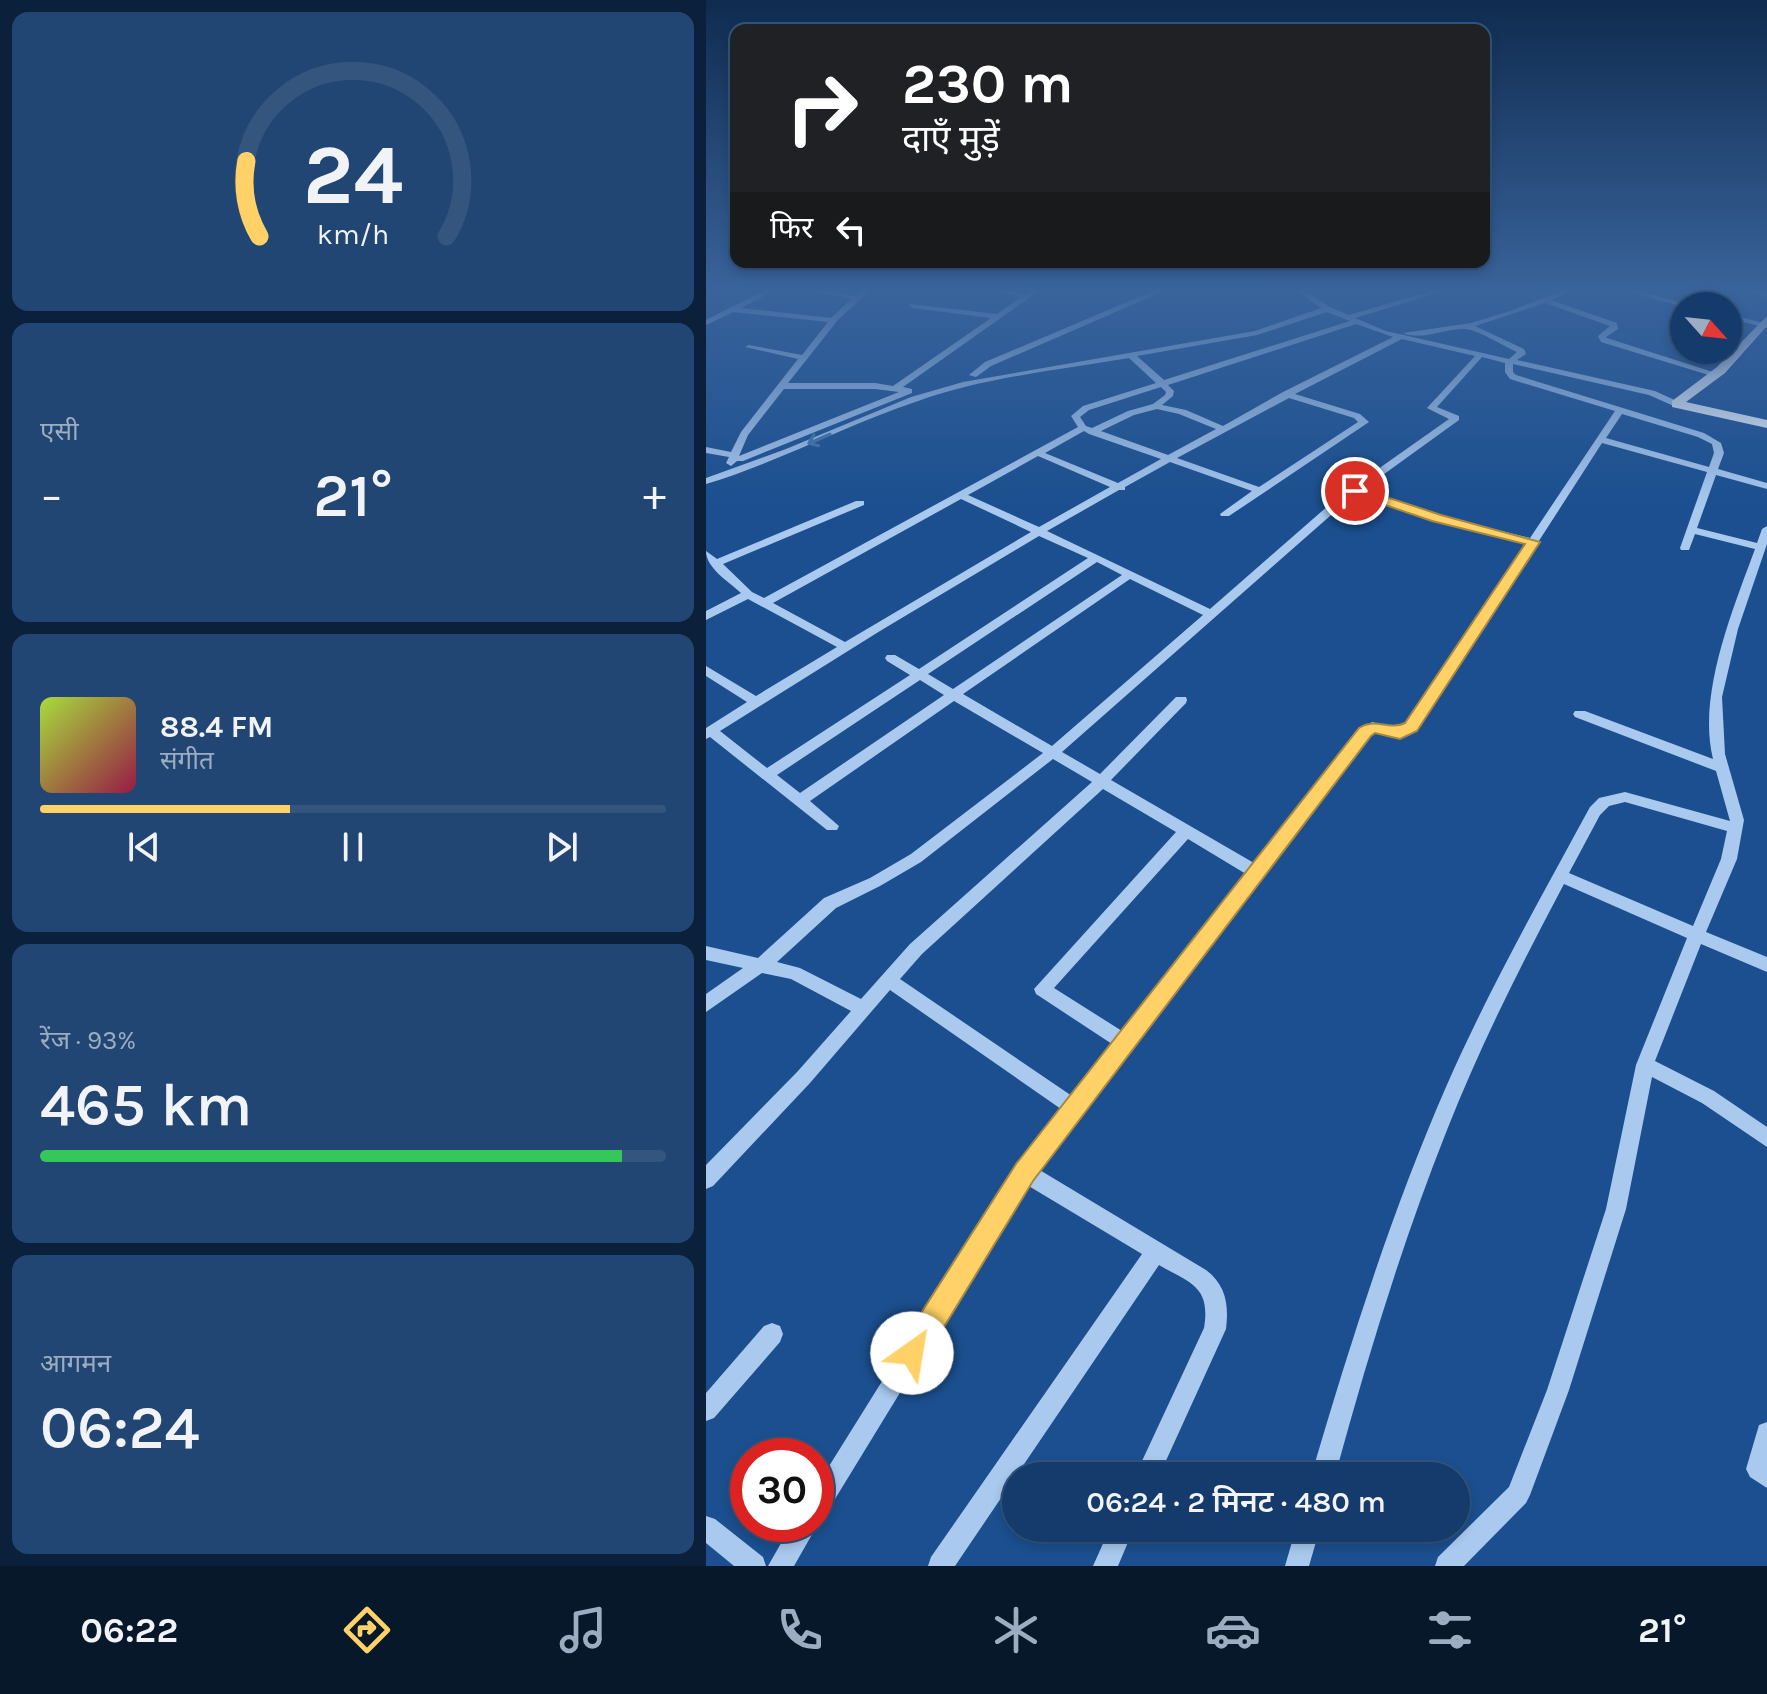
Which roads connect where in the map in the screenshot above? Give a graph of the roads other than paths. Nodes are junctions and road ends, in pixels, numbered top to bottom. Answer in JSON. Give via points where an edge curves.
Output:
{"nodes":[{"id":1,"x":803,"y":361,"type":"edge"},
{"id":2,"x":933,"y":361,"type":"edge"},
{"id":3,"x":995,"y":361,"type":"edge"},
{"id":4,"x":1055,"y":361,"type":"edge"},
{"id":5,"x":1091,"y":361,"type":"edge"},
{"id":6,"x":1138,"y":361,"type":"edge"},
{"id":7,"x":1227,"y":361,"type":"edge"},
{"id":8,"x":1352,"y":361,"type":"edge"},
{"id":9,"x":1474,"y":361,"type":"edge"},
{"id":10,"x":1504,"y":361,"type":"edge"},
{"id":11,"x":1673,"y":361,"type":"edge"},
{"id":12,"x":1728,"y":361,"type":"edge"},
{"id":13,"x":1509,"y":362,"type":"junction"},
{"id":14,"x":1715,"y":374,"type":"junction"},
{"id":15,"x":973,"y":375,"type":"junction"},
{"id":16,"x":1161,"y":383,"type":"junction"},
{"id":17,"x":783,"y":386,"type":"junction"},
{"id":18,"x":896,"y":388,"type":"junction"},
{"id":19,"x":909,"y":391,"type":"junction"},
{"id":20,"x":1652,"y":393,"type":"junction"},
{"id":21,"x":1286,"y":394,"type":"junction"},
{"id":22,"x":1157,"y":404,"type":"junction"},
{"id":23,"x":1676,"y":404,"type":"junction"},
{"id":24,"x":1620,"y":410,"type":"junction"},
{"id":25,"x":1639,"y":416,"type":"junction"},
{"id":26,"x":1767,"y":424,"type":"edge"},
{"id":27,"x":1223,"y":429,"type":"junction"},
{"id":28,"x":1088,"y":430,"type":"junction"},
{"id":29,"x":1600,"y":439,"type":"junction"},
{"id":30,"x":706,"y":450,"type":"edge"},
{"id":31,"x":1038,"y":453,"type":"junction"},
{"id":32,"x":732,"y":459,"type":"junction"},
{"id":33,"x":1169,"y":460,"type":"junction"},
{"id":34,"x":1712,"y":471,"type":"junction"},
{"id":35,"x":706,"y":473,"type":"edge"},
{"id":36,"x":706,"y":481,"type":"edge"},
{"id":37,"x":1767,"y":486,"type":"edge"},
{"id":38,"x":1121,"y":488,"type":"junction"},
{"id":39,"x":1261,"y":491,"type":"junction"},
{"id":40,"x":1355,"y":491,"type":"junction"},
{"id":41,"x":962,"y":496,"type":"junction"},
{"id":42,"x":860,"y":503,"type":"dead end"},
{"id":43,"x":1225,"y":514,"type":"dead end"},
{"id":44,"x":1767,"y":529,"type":"edge"},
{"id":45,"x":1691,"y":530,"type":"junction"},
{"id":46,"x":1041,"y":533,"type":"junction"},
{"id":47,"x":1533,"y":542,"type":"junction"},
{"id":48,"x":1760,"y":547,"type":"junction"},
{"id":49,"x":1685,"y":548,"type":"dead end"},
{"id":50,"x":1096,"y":558,"type":"junction"},
{"id":51,"x":710,"y":559,"type":"edge"},
{"id":52,"x":1130,"y":574,"type":"junction"},
{"id":53,"x":748,"y":594,"type":"junction"},
{"id":54,"x":764,"y":603,"type":"junction"},
{"id":55,"x":1211,"y":614,"type":"junction"},
{"id":56,"x":706,"y":616,"type":"edge"},
{"id":57,"x":844,"y":646,"type":"junction"},
{"id":58,"x":891,"y":658,"type":"dead end"},
{"id":59,"x":706,"y":670,"type":"edge"},
{"id":60,"x":919,"y":675,"type":"junction"},
{"id":61,"x":952,"y":694,"type":"junction"},
{"id":62,"x":1181,"y":700,"type":"dead end"},
{"id":63,"x":756,"y":702,"type":"junction"},
{"id":64,"x":1580,"y":714,"type":"dead end"},
{"id":65,"x":708,"y":732,"type":"edge"},
{"id":66,"x":1052,"y":753,"type":"junction"},
{"id":67,"x":1722,"y":768,"type":"junction"},
{"id":68,"x":767,"y":775,"type":"junction"},
{"id":69,"x":1101,"y":782,"type":"junction"},
{"id":70,"x":800,"y":800,"type":"junction"},
{"id":71,"x":832,"y":826,"type":"dead end"},
{"id":72,"x":1735,"y":828,"type":"junction"},
{"id":73,"x":1186,"y":831,"type":"junction"},
{"id":74,"x":1258,"y":873,"type":"junction"},
{"id":75,"x":1560,"y":876,"type":"junction"},
{"id":76,"x":1697,"y":935,"type":"junction"},
{"id":77,"x":706,"y":953,"type":"edge"},
{"id":78,"x":760,"y":965,"type":"junction"},
{"id":79,"x":1767,"y":965,"type":"edge"},
{"id":80,"x":889,"y":980,"type":"junction"},
{"id":81,"x":706,"y":1004,"type":"edge"},
{"id":82,"x":863,"y":1009,"type":"junction"},
{"id":83,"x":1124,"y":1042,"type":"junction"},
{"id":84,"x":1645,"y":1065,"type":"junction"},
{"id":85,"x":1073,"y":1107,"type":"junction"},
{"id":86,"x":1767,"y":1138,"type":"edge"},
{"id":87,"x":1024,"y":1172,"type":"junction"},
{"id":88,"x":706,"y":1179,"type":"edge"},
{"id":89,"x":1156,"y":1251,"type":"junction"},
{"id":90,"x":772,"y":1334,"type":"dead end"},
{"id":91,"x":706,"y":1410,"type":"edge"},
{"id":92,"x":1767,"y":1433,"type":"edge"},
{"id":93,"x":1153,"y":1462,"type":"edge"},
{"id":94,"x":1327,"y":1462,"type":"edge"},
{"id":95,"x":1767,"y":1476,"type":"edge"},
{"id":96,"x":834,"y":1480,"type":"edge"},
{"id":97,"x":706,"y":1528,"type":"edge"},
{"id":98,"x":795,"y":1542,"type":"edge"},
{"id":99,"x":1116,"y":1542,"type":"edge"},
{"id":100,"x":1304,"y":1542,"type":"edge"},
{"id":101,"x":1456,"y":1562,"type":"edge"},
{"id":102,"x":754,"y":1566,"type":"edge"},
{"id":103,"x":780,"y":1566,"type":"edge"},
{"id":104,"x":940,"y":1566,"type":"edge"},
{"id":105,"x":1105,"y":1566,"type":"edge"},
{"id":106,"x":1297,"y":1566,"type":"edge"}],
"edges":[{"from":1,"to":17,"type":"street"},
{"from":2,"to":18,"type":"street"},
{"from":3,"to":15,"type":"street"},
{"from":4,"to":15,"type":"street"},
{"from":5,"to":36,"type":"street","one_way":true,"via":[[914,399]]},
{"from":6,"to":16,"type":"street"},
{"from":7,"to":16,"type":"street"},
{"from":8,"to":21,"type":"street"},
{"from":9,"to":40,"type":"street","via":[[1431,408],[1456,418]]},
{"from":10,"to":13,"type":"street"},
{"from":11,"to":14,"type":"street"},
{"from":12,"to":14,"type":"main road"},
{"from":13,"to":20,"type":"street"},
{"from":13,"to":24,"type":"street","via":[[1510,375],[1519,380]]},
{"from":14,"to":23,"type":"main road"},
{"from":15,"to":19,"type":"street"},
{"from":16,"to":22,"type":"street","via":[[1170,394]]},
{"from":16,"to":28,"type":"street","via":[[1086,408],[1075,416]]},
{"from":17,"to":18,"type":"street"},
{"from":17,"to":32,"type":"street","via":[[744,434]]},
{"from":18,"to":19,"type":"street"},
{"from":19,"to":32,"type":"street"},
{"from":20,"to":23,"type":"street"},
{"from":20,"to":25,"type":"street"},
{"from":21,"to":27,"type":"street"},
{"from":21,"to":39,"type":"street","via":[[1364,422]]},
{"from":22,"to":27,"type":"street"},
{"from":22,"to":28,"type":"street"},
{"from":23,"to":26,"type":"main road"},
{"from":24,"to":25,"type":"street"},
{"from":24,"to":29,"type":"street"},
{"from":25,"to":34,"type":"street","via":[[1716,443],[1719,453]]},
{"from":27,"to":33,"type":"street"},
{"from":28,"to":31,"type":"street"},
{"from":28,"to":33,"type":"street"},
{"from":29,"to":34,"type":"street"},
{"from":29,"to":47,"type":"street"},
{"from":30,"to":32,"type":"street"},
{"from":31,"to":38,"type":"street"},
{"from":31,"to":41,"type":"street"},
{"from":32,"to":35,"type":"street"},
{"from":33,"to":38,"type":"street"},
{"from":33,"to":39,"type":"street"},
{"from":34,"to":37,"type":"street"},
{"from":34,"to":45,"type":"street"},
{"from":38,"to":46,"type":"street"},
{"from":39,"to":43,"type":"street"},
{"from":40,"to":47,"type":"street"},
{"from":40,"to":55,"type":"street"},
{"from":41,"to":46,"type":"street"},
{"from":41,"to":54,"type":"street"},
{"from":42,"to":51,"type":"street"},
{"from":44,"to":48,"type":"street"},
{"from":45,"to":48,"type":"street"},
{"from":45,"to":49,"type":"street"},
{"from":46,"to":50,"type":"street"},
{"from":46,"to":57,"type":"street"},
{"from":47,"to":74,"type":"street","via":[[1411,727],[1400,733],[1369,728]]},
{"from":48,"to":67,"type":"street","via":[[1716,697]]},
{"from":50,"to":52,"type":"street"},
{"from":50,"to":60,"type":"street"},
{"from":51,"to":53,"type":"street"},
{"from":52,"to":55,"type":"street"},
{"from":52,"to":61,"type":"street"},
{"from":53,"to":54,"type":"street"},
{"from":53,"to":56,"type":"street"},
{"from":54,"to":57,"type":"street"},
{"from":55,"to":66,"type":"street"},
{"from":57,"to":63,"type":"street"},
{"from":58,"to":60,"type":"street"},
{"from":59,"to":63,"type":"street"},
{"from":60,"to":61,"type":"street"},
{"from":60,"to":68,"type":"street"},
{"from":61,"to":66,"type":"street"},
{"from":61,"to":70,"type":"street"},
{"from":62,"to":69,"type":"street"},
{"from":63,"to":65,"type":"street"},
{"from":64,"to":67,"type":"street"},
{"from":65,"to":68,"type":"street"},
{"from":66,"to":69,"type":"street"},
{"from":66,"to":78,"type":"street","via":[[916,858],[830,903]]},
{"from":67,"to":72,"type":"street"},
{"from":68,"to":70,"type":"street"},
{"from":69,"to":73,"type":"street"},
{"from":69,"to":80,"type":"street","via":[[916,949]]},
{"from":70,"to":71,"type":"street"},
{"from":72,"to":75,"type":"street","via":[[1614,798],[1595,811]]},
{"from":72,"to":76,"type":"street","via":[[1729,859]]},
{"from":73,"to":74,"type":"street"},
{"from":73,"to":83,"type":"street","via":[[1042,989]]},
{"from":74,"to":83,"type":"street"},
{"from":75,"to":76,"type":"street"},
{"from":75,"to":94,"type":"street","via":[[1504,981],[1438,1130],[1364,1331]]},
{"from":76,"to":79,"type":"street"},
{"from":76,"to":84,"type":"street"},
{"from":77,"to":78,"type":"street"},
{"from":78,"to":81,"type":"street"},
{"from":78,"to":82,"type":"street","via":[[794,973]]},
{"from":80,"to":82,"type":"street"},
{"from":80,"to":85,"type":"street"},
{"from":82,"to":88,"type":"street"},
{"from":83,"to":85,"type":"street"},
{"from":84,"to":86,"type":"street","via":[[1708,1097]]},
{"from":84,"to":101,"type":"street","via":[[1616,1209],[1558,1390],[1518,1495]]},
{"from":85,"to":87,"type":"street"},
{"from":87,"to":89,"type":"street"},
{"from":87,"to":96,"type":"street"},
{"from":89,"to":93,"type":"street","via":[[1211,1285],[1218,1309],[1215,1329]]},
{"from":89,"to":104,"type":"street"},
{"from":90,"to":91,"type":"street"},
{"from":92,"to":95,"type":"street","via":[[1758,1469]]},
{"from":97,"to":102,"type":"street"},
{"from":98,"to":103,"type":"street"},
{"from":99,"to":105,"type":"street"},
{"from":100,"to":106,"type":"street"}]}
